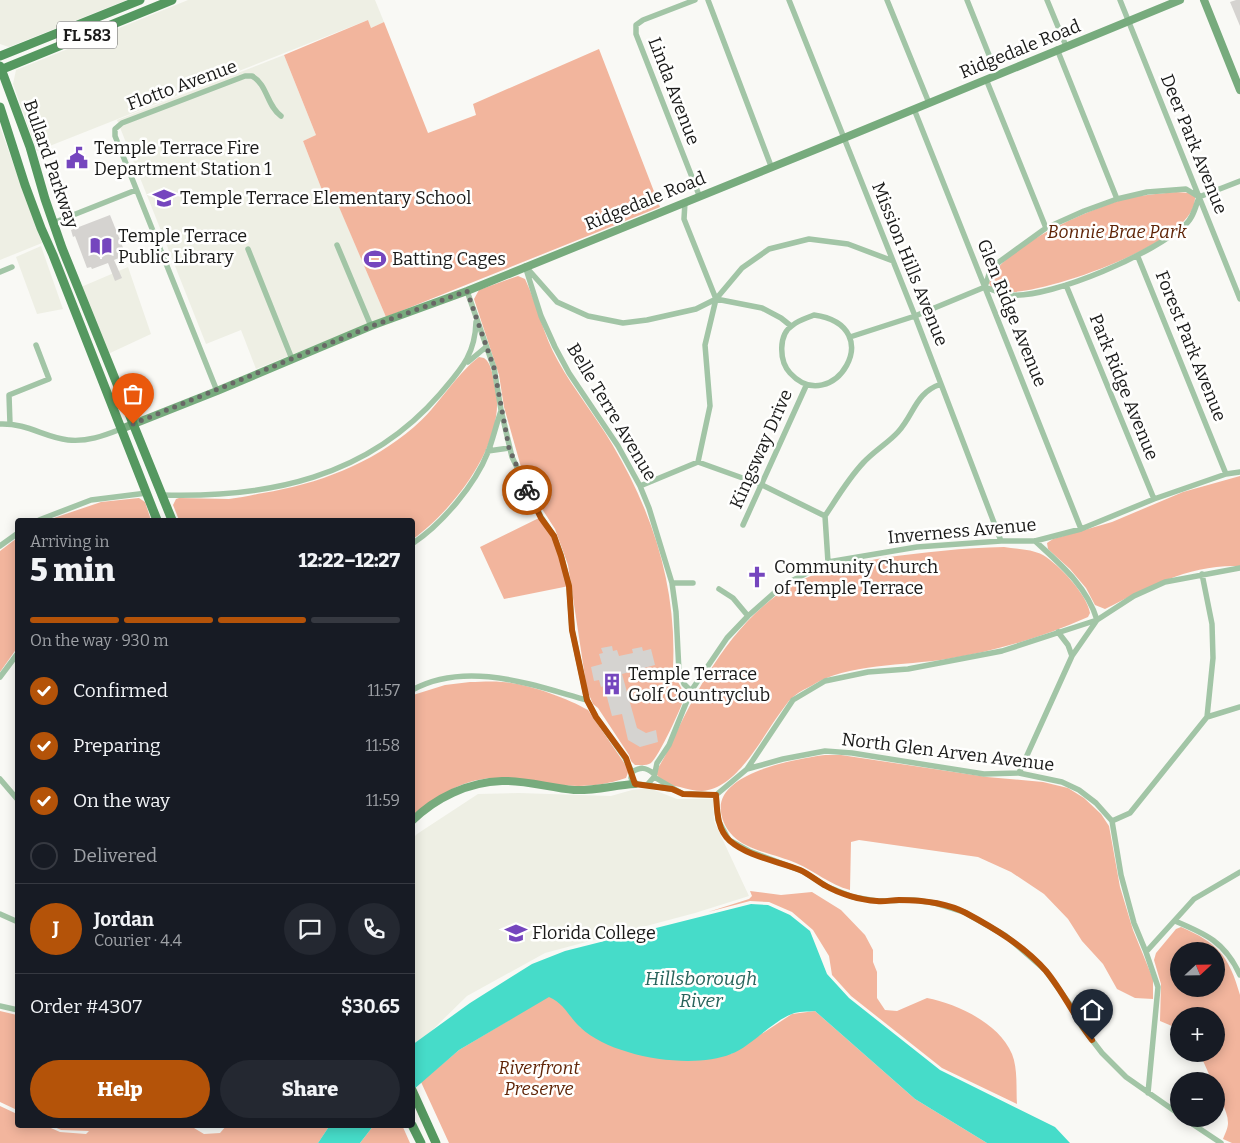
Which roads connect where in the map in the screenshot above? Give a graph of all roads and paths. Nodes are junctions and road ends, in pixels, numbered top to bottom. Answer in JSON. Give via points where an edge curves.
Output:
{"nodes":[{"id":1,"x":140,"y":0,"type":"edge"},
{"id":2,"x":157,"y":0,"type":"edge"},
{"id":3,"x":172,"y":0,"type":"edge"},
{"id":4,"x":695,"y":0,"type":"edge"},
{"id":5,"x":708,"y":0,"type":"edge"},
{"id":6,"x":789,"y":0,"type":"edge"},
{"id":7,"x":887,"y":0,"type":"edge"},
{"id":8,"x":967,"y":0,"type":"edge"},
{"id":9,"x":1047,"y":0,"type":"edge"},
{"id":10,"x":1120,"y":0,"type":"edge"},
{"id":11,"x":1180,"y":0,"type":"edge"},
{"id":12,"x":1204,"y":0,"type":"edge"},
{"id":13,"x":678,"y":3,"type":"edge"},
{"id":14,"x":1128,"y":21,"type":"junction"},
{"id":15,"x":110,"y":25,"type":"junction"},
{"id":16,"x":1066,"y":46,"type":"junction"},
{"id":17,"x":1057,"y":49,"type":"junction"},
{"id":18,"x":0,"y":56,"type":"edge"},
{"id":19,"x":0,"y":68,"type":"edge"},
{"id":20,"x":996,"y":74,"type":"junction"},
{"id":21,"x":986,"y":79,"type":"junction"},
{"id":22,"x":1240,"y":90,"type":"edge"},
{"id":23,"x":929,"y":103,"type":"junction"},
{"id":24,"x":0,"y":107,"type":"edge"},
{"id":25,"x":914,"y":109,"type":"junction"},
{"id":26,"x":281,"y":116,"type":"dead end"},
{"id":27,"x":844,"y":138,"type":"junction"},
{"id":28,"x":771,"y":166,"type":"junction"},
{"id":29,"x":1240,"y":181,"type":"edge"},
{"id":30,"x":136,"y":190,"type":"junction"},
{"id":31,"x":699,"y":195,"type":"junction"},
{"id":32,"x":1199,"y":197,"type":"junction"},
{"id":33,"x":1117,"y":199,"type":"junction"},
{"id":34,"x":685,"y":202,"type":"junction"},
{"id":35,"x":53,"y":223,"type":"junction"},
{"id":36,"x":1046,"y":228,"type":"junction"},
{"id":37,"x":337,"y":244,"type":"dead end"},
{"id":38,"x":248,"y":249,"type":"dead end"},
{"id":39,"x":1138,"y":257,"type":"junction"},
{"id":40,"x":893,"y":262,"type":"junction"},
{"id":41,"x":525,"y":266,"type":"junction"},
{"id":42,"x":12,"y":267,"type":"dead end"},
{"id":43,"x":0,"y":272,"type":"edge"},
{"id":44,"x":1066,"y":285,"type":"junction"},
{"id":45,"x":985,"y":287,"type":"junction"},
{"id":46,"x":467,"y":291,"type":"junction"},
{"id":47,"x":716,"y":299,"type":"junction"},
{"id":48,"x":1240,"y":299,"type":"edge"},
{"id":49,"x":915,"y":316,"type":"junction"},
{"id":50,"x":476,"y":319,"type":"junction"},
{"id":51,"x":372,"y":326,"type":"junction"},
{"id":52,"x":791,"y":326,"type":"junction"},
{"id":53,"x":850,"y":337,"type":"junction"},
{"id":54,"x":36,"y":345,"type":"dead end"},
{"id":55,"x":486,"y":347,"type":"junction"},
{"id":56,"x":292,"y":359,"type":"junction"},
{"id":57,"x":466,"y":364,"type":"junction"},
{"id":58,"x":941,"y":384,"type":"junction"},
{"id":59,"x":806,"y":386,"type":"junction"},
{"id":60,"x":218,"y":391,"type":"junction"},
{"id":61,"x":501,"y":410,"type":"junction"},
{"id":62,"x":0,"y":424,"type":"edge"},
{"id":63,"x":10,"y":424,"type":"junction"},
{"id":64,"x":133,"y":424,"type":"junction"},
{"id":65,"x":121,"y":429,"type":"junction"},
{"id":66,"x":509,"y":448,"type":"junction"},
{"id":67,"x":488,"y":451,"type":"junction"},
{"id":68,"x":698,"y":462,"type":"junction"},
{"id":69,"x":1240,"y":472,"type":"edge"},
{"id":70,"x":1226,"y":474,"type":"junction"},
{"id":71,"x":762,"y":485,"type":"junction"},
{"id":72,"x":640,"y":486,"type":"junction"},
{"id":73,"x":147,"y":493,"type":"junction"},
{"id":74,"x":162,"y":495,"type":"junction"},
{"id":75,"x":1154,"y":499,"type":"junction"},
{"id":76,"x":825,"y":516,"type":"junction"},
{"id":77,"x":44,"y":518,"type":"edge"},
{"id":78,"x":156,"y":518,"type":"edge"},
{"id":79,"x":171,"y":518,"type":"edge"},
{"id":80,"x":743,"y":525,"type":"dead end"},
{"id":81,"x":1081,"y":529,"type":"junction"},
{"id":82,"x":15,"y":535,"type":"edge"},
{"id":83,"x":1001,"y":541,"type":"junction"},
{"id":84,"x":1035,"y":541,"type":"junction"},
{"id":85,"x":415,"y":542,"type":"edge"},
{"id":86,"x":0,"y":546,"type":"edge"},
{"id":87,"x":828,"y":562,"type":"junction"},
{"id":88,"x":1240,"y":568,"type":"edge"},
{"id":89,"x":1202,"y":574,"type":"junction"},
{"id":90,"x":672,"y":583,"type":"junction"},
{"id":91,"x":694,"y":583,"type":"dead end"},
{"id":92,"x":720,"y":589,"type":"dead end"},
{"id":93,"x":748,"y":616,"type":"junction"},
{"id":94,"x":1097,"y":620,"type":"junction"},
{"id":95,"x":1058,"y":632,"type":"junction"},
{"id":96,"x":1072,"y":656,"type":"junction"},
{"id":97,"x":15,"y":657,"type":"edge"},
{"id":98,"x":0,"y":677,"type":"edge"},
{"id":99,"x":415,"y":689,"type":"edge"},
{"id":100,"x":691,"y":691,"type":"junction"},
{"id":101,"x":587,"y":700,"type":"junction"},
{"id":102,"x":1240,"y":707,"type":"edge"},
{"id":103,"x":1206,"y":717,"type":"junction"},
{"id":104,"x":626,"y":758,"type":"junction"},
{"id":105,"x":657,"y":763,"type":"junction"},
{"id":106,"x":639,"y":768,"type":"junction"},
{"id":107,"x":646,"y":768,"type":"junction"},
{"id":108,"x":747,"y":769,"type":"junction"},
{"id":109,"x":1019,"y":773,"type":"junction"},
{"id":110,"x":653,"y":775,"type":"junction"},
{"id":111,"x":633,"y":778,"type":"junction"},
{"id":112,"x":0,"y":779,"type":"edge"},
{"id":113,"x":647,"y":785,"type":"junction"},
{"id":114,"x":672,"y":789,"type":"junction"},
{"id":115,"x":716,"y":795,"type":"junction"},
{"id":116,"x":15,"y":796,"type":"edge"},
{"id":117,"x":415,"y":818,"type":"edge"},
{"id":118,"x":1112,"y":821,"type":"junction"},
{"id":119,"x":1240,"y":872,"type":"edge"},
{"id":120,"x":1,"y":916,"type":"edge"},
{"id":121,"x":15,"y":921,"type":"edge"},
{"id":122,"x":1175,"y":921,"type":"junction"},
{"id":123,"x":1146,"y":952,"type":"junction"},
{"id":124,"x":1240,"y":975,"type":"edge"},
{"id":125,"x":0,"y":1006,"type":"edge"},
{"id":126,"x":15,"y":1009,"type":"edge"},
{"id":127,"x":1148,"y":1094,"type":"junction"},
{"id":128,"x":415,"y":1096,"type":"edge"},
{"id":129,"x":1170,"y":1108,"type":"edge"},
{"id":130,"x":1197,"y":1127,"type":"edge"},
{"id":131,"x":414,"y":1128,"type":"edge"},
{"id":132,"x":421,"y":1143,"type":"edge"},
{"id":133,"x":436,"y":1143,"type":"edge"},
{"id":134,"x":1221,"y":1143,"type":"edge"}],
"edges":[{"from":1,"to":18,"type":"main road","number":"FL 583"},
{"from":2,"to":15,"type":"main road","via":[[117,17]]},
{"from":3,"to":15,"type":"main road","number":"FL 583"},
{"from":4,"to":13,"type":"street"},
{"from":5,"to":28,"type":"street"},
{"from":6,"to":27,"type":"street","name":"Mission Hills Avenue"},
{"from":7,"to":23,"type":"street"},
{"from":8,"to":20,"type":"street"},
{"from":9,"to":16,"type":"street"},
{"from":10,"to":14,"type":"street","name":"Deer Park Avenue"},
{"from":11,"to":14,"type":"street","name":"Ridgedale Road"},
{"from":12,"to":22,"type":"street"},
{"from":13,"to":31,"type":"street","name":"Linda Avenue","via":[[636,25],[636,34]]},
{"from":14,"to":16,"type":"street","name":"Ridgedale Road"},
{"from":14,"to":32,"type":"street","name":"Deer Park Avenue"},
{"from":15,"to":19,"type":"main road","number":"FL 583"},
{"from":16,"to":17,"type":"street","name":"Ridgedale Road"},
{"from":17,"to":20,"type":"street","name":"Ridgedale Road"},
{"from":17,"to":33,"type":"street"},
{"from":19,"to":35,"type":"main road","name":"Bullard Parkway","via":[[30,147]]},
{"from":20,"to":21,"type":"street","name":"Ridgedale Road"},
{"from":21,"to":23,"type":"street","name":"Ridgedale Road"},
{"from":21,"to":36,"type":"street"},
{"from":23,"to":25,"type":"street","name":"Ridgedale Road"},
{"from":24,"to":65,"type":"main road","name":"Bullard Parkway","via":[[41,228]]},
{"from":25,"to":27,"type":"street","name":"Ridgedale Road"},
{"from":25,"to":45,"type":"street","name":"Glen Ridge Avenue"},
{"from":26,"to":30,"type":"street","name":"Flotto Avenue","via":[[273,110],[263,85],[252,76],[245,76],[122,123],[115,130],[115,136]]},
{"from":27,"to":28,"type":"street","name":"Ridgedale Road"},
{"from":27,"to":40,"type":"street","name":"Mission Hills Avenue"},
{"from":28,"to":31,"type":"street","name":"Ridgedale Road"},
{"from":29,"to":32,"type":"street"},
{"from":30,"to":35,"type":"street"},
{"from":30,"to":60,"type":"street","name":"Flotto Avenue"},
{"from":31,"to":34,"type":"street","name":"Ridgedale Road"},
{"from":32,"to":33,"type":"street","via":[[1186,189],[1147,192]]},
{"from":32,"to":39,"type":"street","via":[[1187,224]]},
{"from":32,"to":48,"type":"street","name":"Deer Park Avenue"},
{"from":33,"to":36,"type":"street"},
{"from":34,"to":41,"type":"street","name":"Ridgedale Road"},
{"from":34,"to":47,"type":"street","via":[[684,219]]},
{"from":35,"to":64,"type":"main road","name":"Bullard Parkway"},
{"from":36,"to":45,"type":"street","via":[[1000,262],[990,272]]},
{"from":37,"to":51,"type":"street"},
{"from":38,"to":56,"type":"street"},
{"from":39,"to":44,"type":"street"},
{"from":39,"to":70,"type":"street","name":"Forest Park Avenue"},
{"from":40,"to":47,"type":"street","via":[[848,244],[809,239],[769,249],[742,268]]},
{"from":40,"to":49,"type":"street","name":"Mission Hills Avenue"},
{"from":41,"to":46,"type":"street","name":"Ridgedale Road"},
{"from":41,"to":47,"type":"street","via":[[557,302],[588,316],[623,323],[696,308]]},
{"from":41,"to":72,"type":"street","name":"Belle Terre Avenue","via":[[555,347]]},
{"from":42,"to":43,"type":"street"},
{"from":44,"to":45,"type":"street","via":[[1012,295]]},
{"from":44,"to":75,"type":"street","name":"Park Ridge Avenue"},
{"from":45,"to":49,"type":"street"},
{"from":45,"to":81,"type":"street","name":"Glen Ridge Avenue"},
{"from":46,"to":50,"type":"street"},
{"from":46,"to":51,"type":"street","name":"Ridgedale Road"},
{"from":47,"to":52,"type":"street","via":[[762,308]]},
{"from":47,"to":68,"type":"street","via":[[705,345],[710,406]]},
{"from":49,"to":53,"type":"street"},
{"from":49,"to":58,"type":"street","name":"Mission Hills Avenue"},
{"from":50,"to":55,"type":"street"},
{"from":50,"to":57,"type":"street","via":[[476,336]]},
{"from":51,"to":56,"type":"street","name":"Ridgedale Road"},
{"from":52,"to":53,"type":"street","via":[[814,315],[825,317],[839,322]]},
{"from":52,"to":59,"type":"street","via":[[781,350],[784,367]]},
{"from":53,"to":59,"type":"street","via":[[851,356],[846,370],[823,384]]},
{"from":54,"to":63,"type":"street","via":[[49,379],[9,395]]},
{"from":55,"to":57,"type":"street"},
{"from":55,"to":61,"type":"street","via":[[494,368]]},
{"from":56,"to":60,"type":"street","name":"Ridgedale Road"},
{"from":57,"to":74,"type":"street","via":[[412,424],[382,446],[329,473],[301,482],[241,492]]},
{"from":58,"to":76,"type":"street","via":[[922,394],[897,433],[849,478]]},
{"from":58,"to":83,"type":"street","name":"Mission Hills Avenue"},
{"from":59,"to":71,"type":"street","name":"Kingsway Drive"},
{"from":60,"to":64,"type":"street","name":"Ridgedale Road"},
{"from":61,"to":66,"type":"street"},
{"from":61,"to":67,"type":"street"},
{"from":62,"to":63,"type":"street"},
{"from":63,"to":65,"type":"street","via":[[67,440],[90,440]]},
{"from":64,"to":65,"type":"street","name":"Ridgedale Road"},
{"from":64,"to":74,"type":"main road","name":"Bullard Parkway"},
{"from":65,"to":73,"type":"main road","name":"Bullard Parkway"},
{"from":66,"to":67,"type":"street"},
{"from":66,"to":101,"type":"street","via":[[561,556],[569,586],[572,630]]},
{"from":67,"to":85,"type":"street","via":[[473,479],[445,515]]},
{"from":68,"to":71,"type":"street"},
{"from":68,"to":72,"type":"street"},
{"from":69,"to":70,"type":"street","name":"Inverness Avenue"},
{"from":70,"to":75,"type":"street","name":"Inverness Avenue"},
{"from":71,"to":76,"type":"street"},
{"from":71,"to":80,"type":"street","name":"Kingsway Drive"},
{"from":72,"to":90,"type":"street","name":"Belle Terre Avenue"},
{"from":73,"to":77,"type":"street","via":[[91,500]]},
{"from":73,"to":78,"type":"main road","name":"Bullard Parkway"},
{"from":74,"to":79,"type":"main road","name":"Bullard Parkway"},
{"from":75,"to":81,"type":"street","name":"Inverness Avenue"},
{"from":76,"to":87,"type":"street"},
{"from":81,"to":84,"type":"street","name":"Inverness Avenue"},
{"from":82,"to":86,"type":"street"},
{"from":83,"to":84,"type":"street","name":"Inverness Avenue"},
{"from":83,"to":87,"type":"street","name":"Inverness Avenue","via":[[917,547]]},
{"from":84,"to":94,"type":"street","via":[[1085,592]]},
{"from":87,"to":93,"type":"street","name":"Inverness Avenue","via":[[782,586]]},
{"from":88,"to":89,"type":"street"},
{"from":89,"to":94,"type":"street","via":[[1165,582],[1134,596]]},
{"from":89,"to":103,"type":"street","via":[[1212,624],[1213,658]]},
{"from":90,"to":91,"type":"street"},
{"from":90,"to":100,"type":"street","name":"Belle Terre Avenue","via":[[679,672]]},
{"from":92,"to":93,"type":"street","via":[[733,598]]},
{"from":93,"to":100,"type":"street","name":"Inverness Avenue","via":[[727,638]]},
{"from":94,"to":95,"type":"street"},
{"from":94,"to":96,"type":"street"},
{"from":95,"to":96,"type":"street"},
{"from":95,"to":108,"type":"street","via":[[967,659],[825,680],[793,700]]},
{"from":96,"to":109,"type":"street"},
{"from":97,"to":98,"type":"street"},
{"from":99,"to":101,"type":"street","via":[[449,678],[483,677],[516,680]]},
{"from":100,"to":105,"type":"street","name":"Inverness Avenue"},
{"from":101,"to":104,"type":"street"},
{"from":102,"to":103,"type":"street"},
{"from":103,"to":118,"type":"street","via":[[1130,812]]},
{"from":104,"to":106,"type":"street"},
{"from":104,"to":111,"type":"street"},
{"from":105,"to":107,"type":"street"},
{"from":105,"to":110,"type":"street","name":"Inverness Avenue"},
{"from":106,"to":107,"type":"street"},
{"from":106,"to":111,"type":"street"},
{"from":107,"to":110,"type":"street"},
{"from":108,"to":109,"type":"street","name":"North Glen Arven Avenue","via":[[825,751],[984,774]]},
{"from":108,"to":115,"type":"street","name":"North Glen Arven Avenue"},
{"from":109,"to":118,"type":"street","name":"North Glen Arven Avenue","via":[[1062,782],[1079,790]]},
{"from":110,"to":113,"type":"street","name":"Inverness Avenue"},
{"from":110,"to":114,"type":"street"},
{"from":111,"to":113,"type":"street"},
{"from":111,"to":117,"type":"street","via":[[601,789],[576,790],[501,781],[472,786],[448,795]]},
{"from":112,"to":116,"type":"street"},
{"from":113,"to":114,"type":"street"},
{"from":114,"to":115,"type":"street","via":[[683,794]]},
{"from":115,"to":127,"type":"street","via":[[718,820],[729,840],[748,851],[802,871],[853,897],[935,903],[964,912],[1006,936],[1045,970],[1102,1053]]},
{"from":118,"to":123,"type":"street","via":[[1124,885]]},
{"from":119,"to":122,"type":"street","via":[[1194,899]]},
{"from":120,"to":121,"type":"street"},
{"from":122,"to":123,"type":"street"},
{"from":122,"to":124,"type":"street","via":[[1207,935],[1232,958]]},
{"from":123,"to":127,"type":"street","via":[[1158,987]]},
{"from":125,"to":126,"type":"street"},
{"from":127,"to":129,"type":"street"},
{"from":128,"to":133,"type":"main road"},
{"from":130,"to":134,"type":"street"},
{"from":131,"to":132,"type":"main road"}]}
